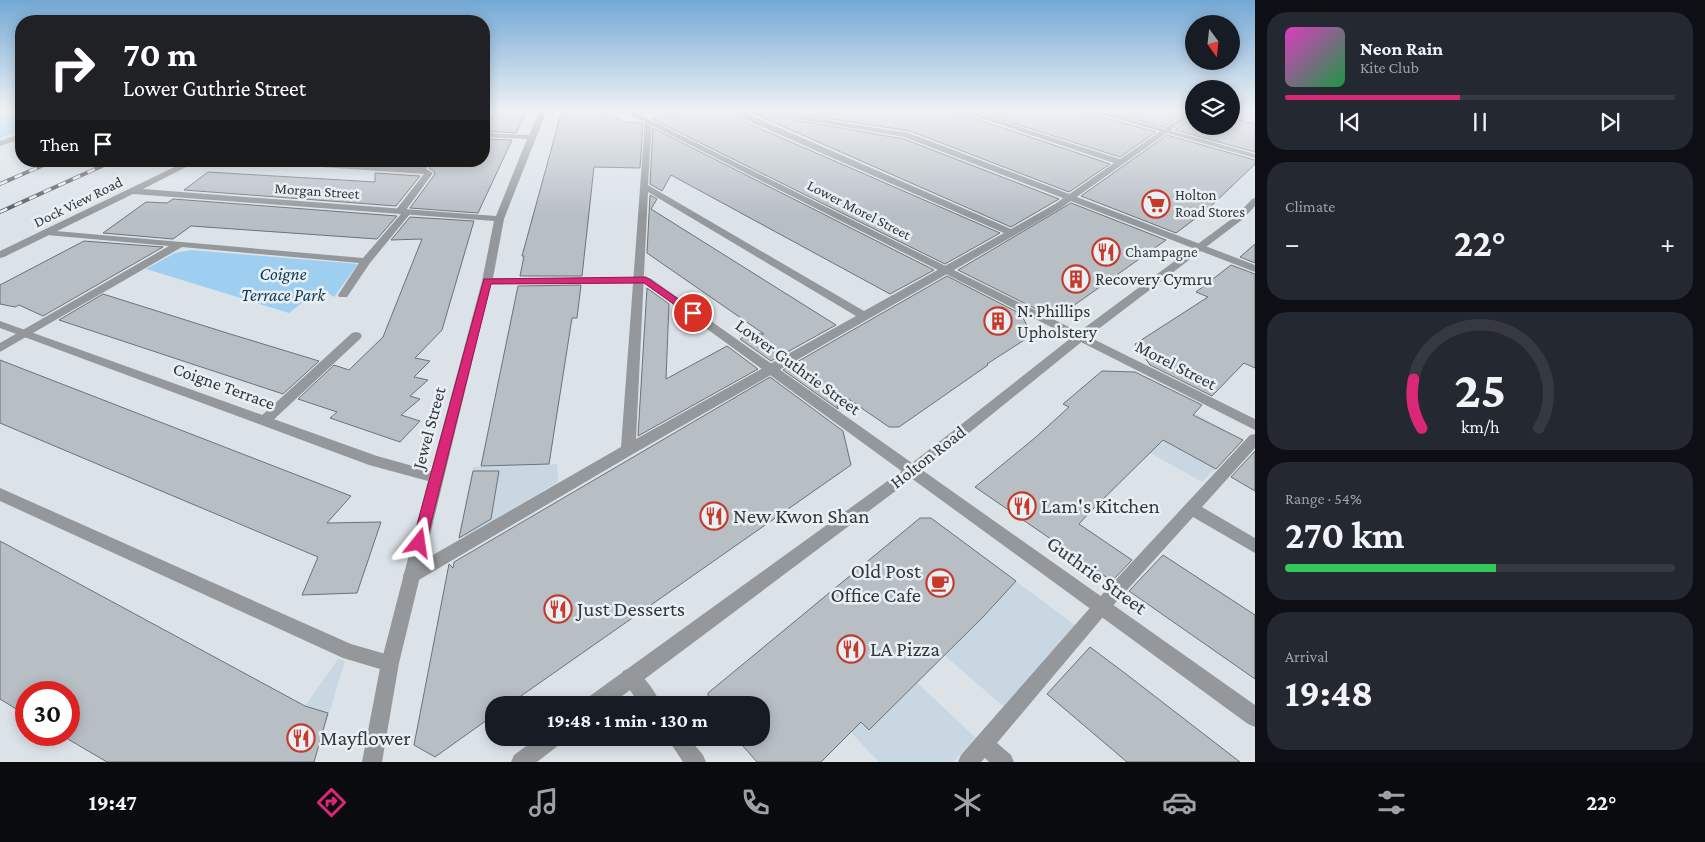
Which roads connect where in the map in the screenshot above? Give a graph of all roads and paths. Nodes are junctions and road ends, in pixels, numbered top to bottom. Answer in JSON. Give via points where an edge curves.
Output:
{"nodes":[{"id":1,"x":528,"y":146,"type":"edge"},
{"id":2,"x":647,"y":146,"type":"edge"},
{"id":3,"x":695,"y":146,"type":"edge"},
{"id":4,"x":812,"y":146,"type":"edge"},
{"id":5,"x":934,"y":146,"type":"edge"},
{"id":6,"x":1070,"y":146,"type":"edge"},
{"id":7,"x":1147,"y":146,"type":"edge"},
{"id":8,"x":1218,"y":146,"type":"edge"},
{"id":9,"x":1255,"y":156,"type":"edge"},
{"id":10,"x":1120,"y":162,"type":"junction"},
{"id":11,"x":182,"y":167,"type":"edge"},
{"id":12,"x":368,"y":167,"type":"edge"},
{"id":13,"x":423,"y":167,"type":"edge"},
{"id":14,"x":421,"y":170,"type":"junction"},
{"id":15,"x":644,"y":186,"type":"junction"},
{"id":16,"x":132,"y":191,"type":"junction"},
{"id":17,"x":1071,"y":198,"type":"junction"},
{"id":18,"x":1255,"y":201,"type":"edge"},
{"id":19,"x":404,"y":211,"type":"junction"},
{"id":20,"x":499,"y":218,"type":"junction"},
{"id":21,"x":47,"y":232,"type":"junction"},
{"id":22,"x":1012,"y":233,"type":"junction"},
{"id":23,"x":180,"y":244,"type":"junction"},
{"id":24,"x":1200,"y":248,"type":"junction"},
{"id":25,"x":0,"y":255,"type":"edge"},
{"id":26,"x":366,"y":261,"type":"junction"},
{"id":27,"x":1255,"y":269,"type":"edge"},
{"id":28,"x":946,"y":270,"type":"junction"},
{"id":29,"x":639,"y":280,"type":"junction"},
{"id":30,"x":487,"y":281,"type":"junction"},
{"id":31,"x":343,"y":295,"type":"dead end"},
{"id":32,"x":864,"y":316,"type":"junction"},
{"id":33,"x":0,"y":324,"type":"edge"},
{"id":34,"x":26,"y":333,"type":"junction"},
{"id":35,"x":356,"y":336,"type":"dead end"},
{"id":36,"x":1080,"y":337,"type":"junction"},
{"id":37,"x":0,"y":348,"type":"edge"},
{"id":38,"x":770,"y":369,"type":"junction"},
{"id":39,"x":264,"y":421,"type":"junction"},
{"id":40,"x":1255,"y":425,"type":"edge"},
{"id":41,"x":1255,"y":439,"type":"edge"},
{"id":42,"x":628,"y":450,"type":"junction"},
{"id":43,"x":912,"y":470,"type":"junction"},
{"id":44,"x":436,"y":478,"type":"junction"},
{"id":45,"x":0,"y":494,"type":"edge"},
{"id":46,"x":1192,"y":509,"type":"junction"},
{"id":47,"x":1255,"y":546,"type":"edge"},
{"id":48,"x":411,"y":576,"type":"junction"},
{"id":49,"x":1102,"y":606,"type":"junction"},
{"id":50,"x":390,"y":663,"type":"junction"},
{"id":51,"x":630,"y":678,"type":"junction"},
{"id":52,"x":606,"y":696,"type":"edge"},
{"id":53,"x":645,"y":696,"type":"edge"},
{"id":54,"x":1255,"y":717,"type":"edge"},
{"id":55,"x":984,"y":744,"type":"junction"},
{"id":56,"x":542,"y":746,"type":"edge"},
{"id":57,"x":683,"y":746,"type":"edge"},
{"id":58,"x":372,"y":762,"type":"edge"},
{"id":59,"x":521,"y":762,"type":"edge"},
{"id":60,"x":696,"y":762,"type":"edge"},
{"id":61,"x":968,"y":762,"type":"edge"},
{"id":62,"x":1004,"y":762,"type":"edge"}],
"edges":[{"from":1,"to":20,"type":"street","name":"Jewel Street"},
{"from":2,"to":15,"type":"street"},
{"from":3,"to":28,"type":"street","name":"Lower Morel Street"},
{"from":4,"to":22,"type":"street"},
{"from":5,"to":17,"type":"street"},
{"from":6,"to":10,"type":"street"},
{"from":7,"to":10,"type":"street"},
{"from":8,"to":9,"type":"street"},
{"from":10,"to":17,"type":"street"},
{"from":11,"to":16,"type":"street","name":"Dock View Road"},
{"from":12,"to":14,"type":"street"},
{"from":13,"to":14,"type":"street"},
{"from":14,"to":19,"type":"street","via":[[429,173]]},
{"from":15,"to":29,"type":"street"},
{"from":15,"to":32,"type":"street"},
{"from":16,"to":19,"type":"street","name":"Morgan Street"},
{"from":16,"to":21,"type":"street","name":"Dock View Road"},
{"from":17,"to":22,"type":"street"},
{"from":17,"to":24,"type":"street"},
{"from":18,"to":24,"type":"street","name":"Holton Road"},
{"from":19,"to":20,"type":"street","name":"Morgan Street"},
{"from":19,"to":26,"type":"street"},
{"from":20,"to":30,"type":"street","name":"Jewel Street"},
{"from":21,"to":23,"type":"street"},
{"from":21,"to":25,"type":"street","name":"Dock View Road"},
{"from":22,"to":28,"type":"street"},
{"from":23,"to":26,"type":"street"},
{"from":23,"to":34,"type":"street"},
{"from":24,"to":27,"type":"street"},
{"from":24,"to":36,"type":"street","name":"Holton Road"},
{"from":26,"to":31,"type":"street"},
{"from":28,"to":32,"type":"street"},
{"from":28,"to":36,"type":"street","name":"Lower Morel Street"},
{"from":29,"to":30,"type":"street","name":"Lower Guthrie Street"},
{"from":29,"to":38,"type":"street","name":"Lower Guthrie Street","via":[[646,280]]},
{"from":29,"to":42,"type":"street"},
{"from":30,"to":44,"type":"street","name":"Jewel Street"},
{"from":32,"to":38,"type":"street"},
{"from":33,"to":34,"type":"street","name":"Coigne Terrace"},
{"from":34,"to":37,"type":"street"},
{"from":34,"to":39,"type":"street","name":"Coigne Terrace"},
{"from":35,"to":39,"type":"street"},
{"from":36,"to":40,"type":"street","name":"Morel Street"},
{"from":36,"to":43,"type":"street","name":"Holton Road"},
{"from":38,"to":42,"type":"street"},
{"from":38,"to":43,"type":"street","name":"Lower Guthrie Street"},
{"from":39,"to":44,"type":"street","name":"Coigne Terrace","via":[[374,462]]},
{"from":41,"to":46,"type":"street"},
{"from":42,"to":48,"type":"street"},
{"from":43,"to":49,"type":"street","name":"Guthrie Street"},
{"from":43,"to":51,"type":"street","name":"Holton Road"},
{"from":44,"to":48,"type":"street","name":"Jewel Street"},
{"from":45,"to":50,"type":"street","via":[[348,652]]},
{"from":46,"to":47,"type":"street"},
{"from":46,"to":49,"type":"street"},
{"from":48,"to":50,"type":"street","name":"Jewel Street"},
{"from":49,"to":54,"type":"street","name":"Guthrie Street"},
{"from":49,"to":55,"type":"street"},
{"from":50,"to":58,"type":"street","name":"Jewel Street"},
{"from":51,"to":52,"type":"street","name":"Holton Road"},
{"from":51,"to":53,"type":"street"},
{"from":55,"to":61,"type":"street"},
{"from":55,"to":62,"type":"street"},
{"from":56,"to":59,"type":"street"},
{"from":57,"to":60,"type":"street"}]}
